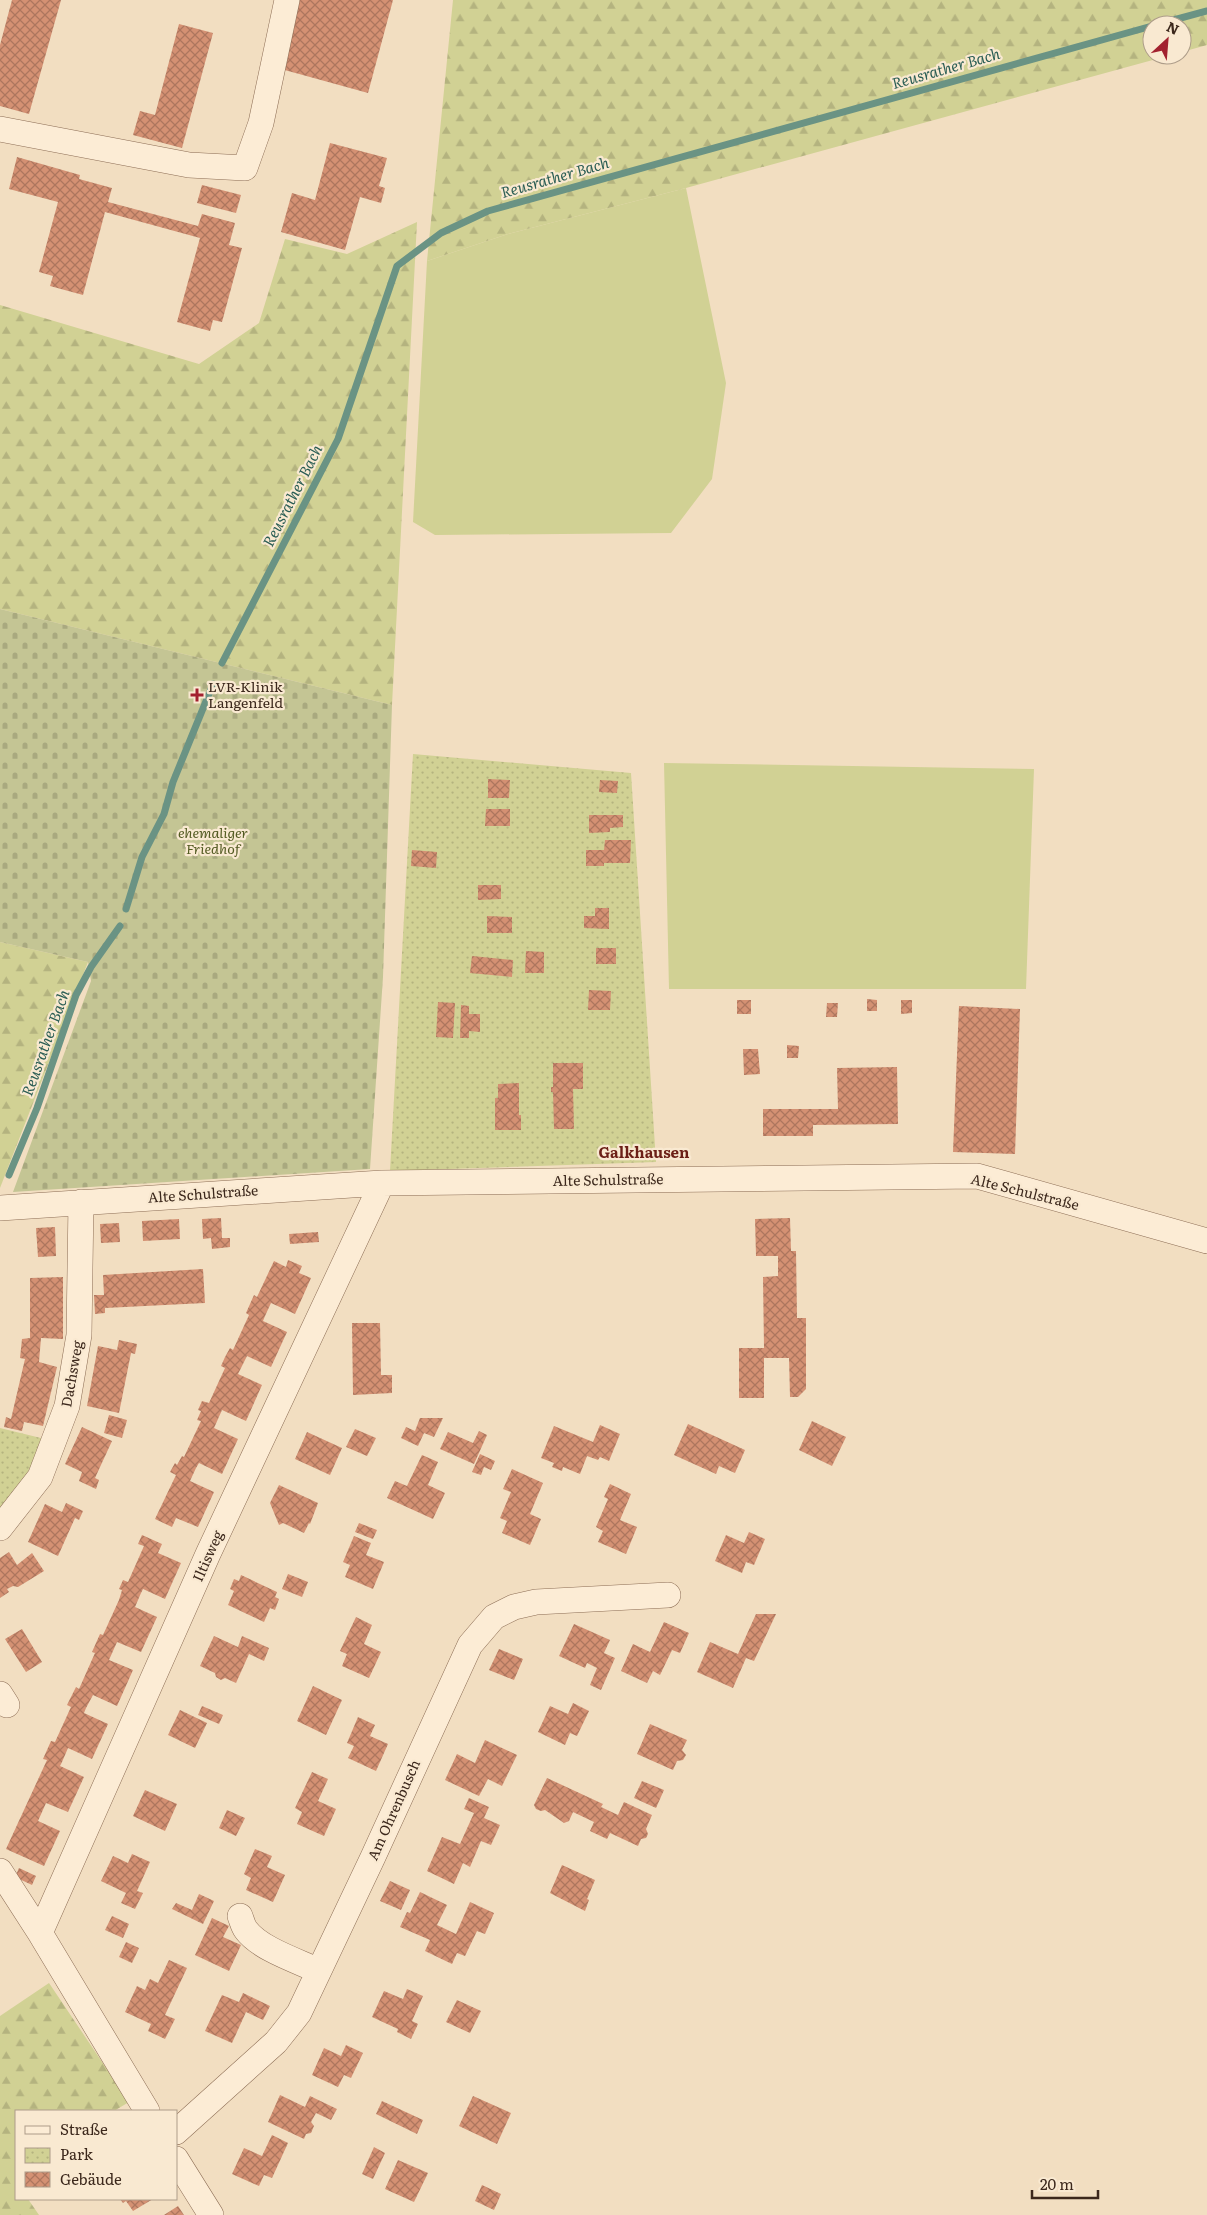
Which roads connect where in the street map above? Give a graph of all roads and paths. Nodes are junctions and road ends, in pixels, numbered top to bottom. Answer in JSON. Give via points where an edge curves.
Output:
{"nodes":[{"id":1,"x":287,"y":0,"type":"edge"},
{"id":2,"x":0,"y":129,"type":"edge"},
{"id":3,"x":382,"y":1183,"type":"junction"},
{"id":4,"x":81,"y":1202,"type":"junction"},
{"id":5,"x":0,"y":1208,"type":"edge"},
{"id":6,"x":1207,"y":1241,"type":"edge"},
{"id":7,"x":0,"y":1528,"type":"edge"},
{"id":8,"x":668,"y":1595,"type":"dead end"},
{"id":9,"x":0,"y":1871,"type":"edge"},
{"id":10,"x":240,"y":1916,"type":"dead end"},
{"id":11,"x":40,"y":1933,"type":"junction"},
{"id":12,"x":319,"y":1971,"type":"junction"},
{"id":13,"x":146,"y":2110,"type":"edge"},
{"id":14,"x":178,"y":2130,"type":"edge"},
{"id":15,"x":178,"y":2162,"type":"edge"},
{"id":16,"x":211,"y":2215,"type":"edge"}],
"edges":[{"from":1,"to":2,"type":"street","via":[[261,123],[245,168],[189,164]]},
{"from":3,"to":4,"type":"street","name":"Alte Schulstraße"},
{"from":3,"to":6,"type":"street","name":"Alte Schulstraße","via":[[977,1176]]},
{"from":3,"to":11,"type":"street","name":"Iltisweg","via":[[208,1554]]},
{"from":4,"to":5,"type":"street","name":"Alte Schulstraße"},
{"from":4,"to":7,"type":"street","name":"Dachsweg","via":[[79,1335],[68,1406],[40,1477]]},
{"from":8,"to":12,"type":"street","name":"Am Ohrenbusch","via":[[536,1602],[514,1607],[494,1617],[470,1645]]},
{"from":9,"to":11,"type":"street"},
{"from":10,"to":12,"type":"street","via":[[253,1938]]},
{"from":11,"to":13,"type":"street"},
{"from":12,"to":14,"type":"street","name":"Am Ohrenbusch","via":[[298,2013],[276,2042]]},
{"from":15,"to":16,"type":"street"}]}
